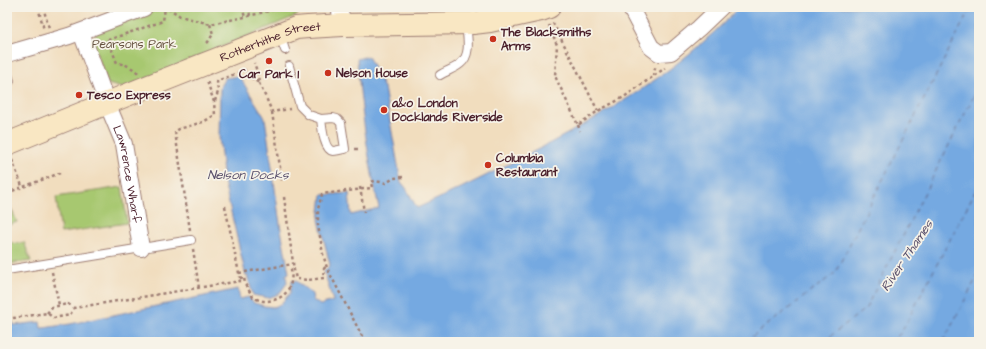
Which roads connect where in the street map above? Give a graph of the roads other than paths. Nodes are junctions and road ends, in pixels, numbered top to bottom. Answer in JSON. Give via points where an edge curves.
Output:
{"nodes":[{"id":1,"x":630,"y":7,"type":"edge"},
{"id":2,"x":721,"y":7,"type":"edge"},
{"id":3,"x":144,"y":8,"type":"dead end"},
{"id":4,"x":341,"y":16,"type":"edge"},
{"id":5,"x":549,"y":16,"type":"edge"},
{"id":6,"x":466,"y":23,"type":"junction"},
{"id":7,"x":81,"y":32,"type":"junction"},
{"id":8,"x":7,"y":54,"type":"edge"},
{"id":9,"x":289,"y":66,"type":"dead end"},
{"id":10,"x":7,"y":72,"type":"edge"},
{"id":11,"x":440,"y":75,"type":"dead end"},
{"id":12,"x":10,"y":81,"type":"dead end"},
{"id":13,"x":107,"y":103,"type":"junction"},
{"id":14,"x":321,"y":119,"type":"dead end"},
{"id":15,"x":9,"y":153,"type":"edge"},
{"id":16,"x":191,"y":240,"type":"road end"},
{"id":17,"x":141,"y":248,"type":"junction"},
{"id":18,"x":7,"y":270,"type":"edge"}],
"edges":[{"from":1,"to":2,"type":"street","via":[[651,47],[658,54],[670,52]]},
{"from":3,"to":7,"type":"street"},
{"from":4,"to":6,"type":"street","name":"Rotherhithe Street"},
{"from":4,"to":13,"type":"street","name":"Rotherhithe Street","via":[[308,27],[296,28],[282,42]]},
{"from":5,"to":6,"type":"street","name":"Rotherhithe Street"},
{"from":6,"to":11,"type":"lane","via":[[467,54],[461,64]]},
{"from":7,"to":8,"type":"street"},
{"from":7,"to":13,"type":"street","name":"Lawrence Wharf"},
{"from":9,"to":14,"type":"lane","via":[[300,106],[309,115]]},
{"from":10,"to":12,"type":"lane"},
{"from":13,"to":15,"type":"street","name":"Rotherhithe Street"},
{"from":13,"to":17,"type":"street","name":"Lawrence Wharf","via":[[124,144]]},
{"from":16,"to":17,"type":"lane"},
{"from":17,"to":18,"type":"lane"}]}
